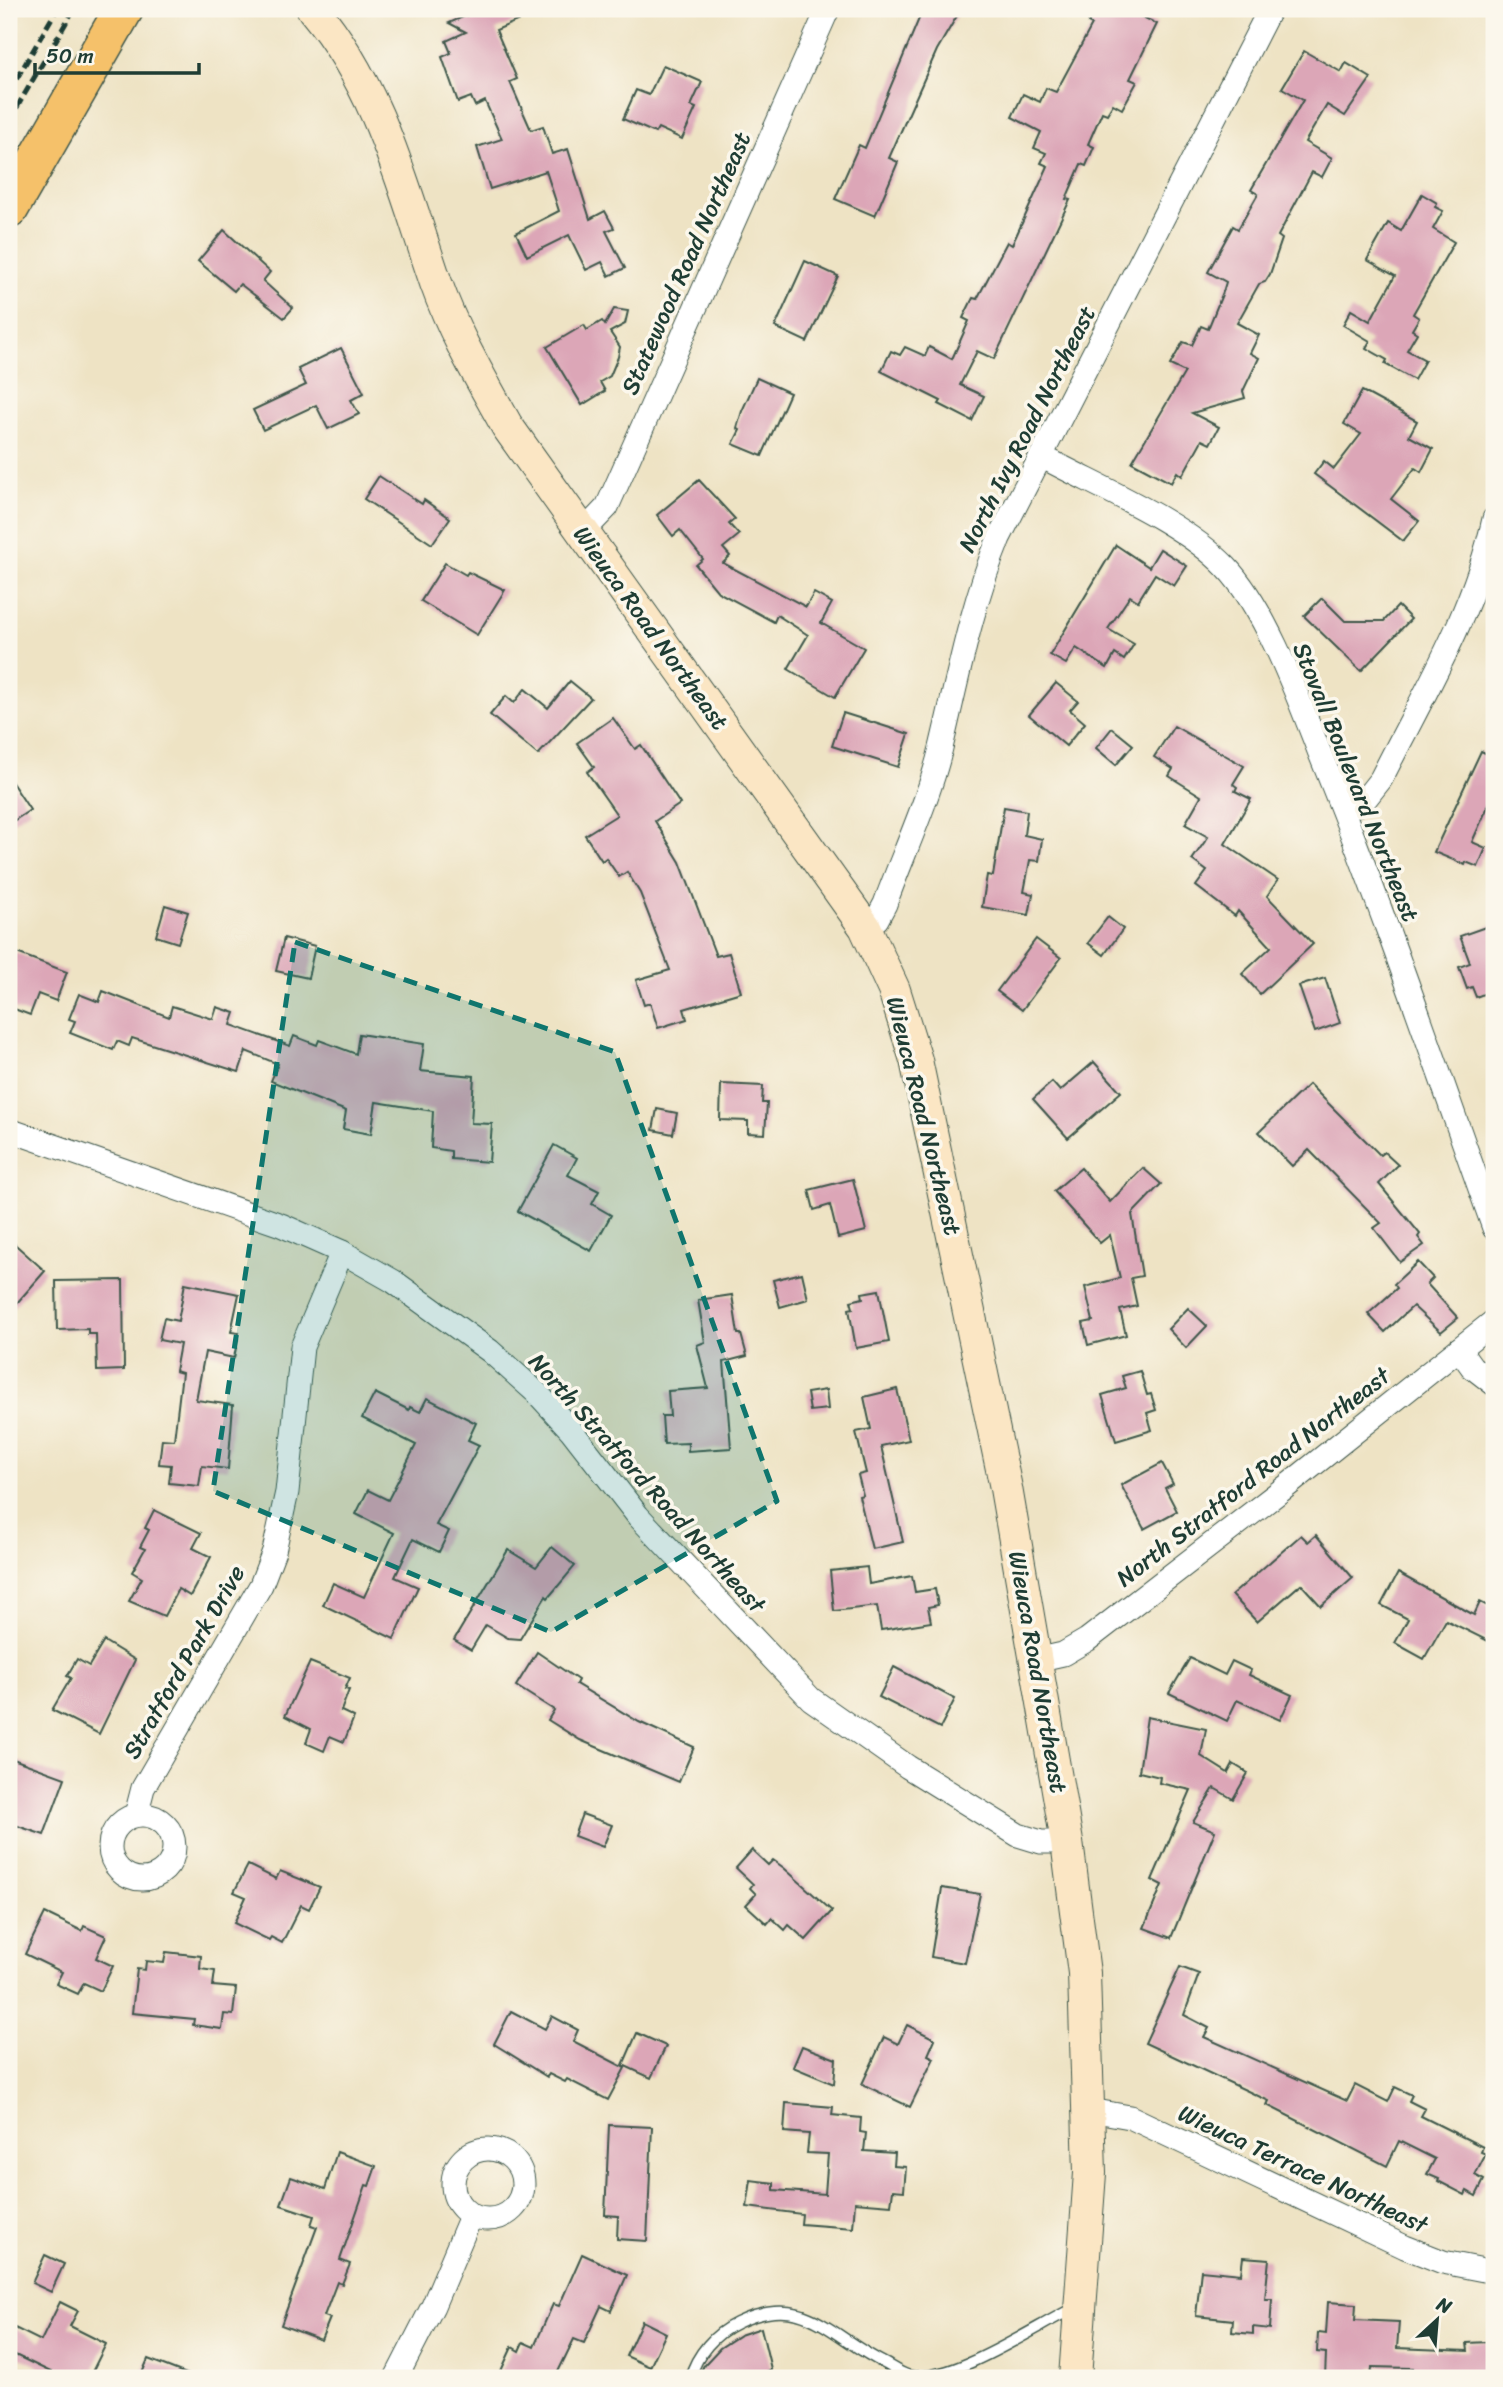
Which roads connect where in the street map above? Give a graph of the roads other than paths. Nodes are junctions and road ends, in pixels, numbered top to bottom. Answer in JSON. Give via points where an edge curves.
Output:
{"nodes":[{"id":1,"x":124,"y":9,"type":"edge"},
{"id":2,"x":313,"y":9,"type":"edge"},
{"id":3,"x":828,"y":9,"type":"edge"},
{"id":4,"x":1270,"y":9,"type":"edge"},
{"id":5,"x":9,"y":209,"type":"edge"},
{"id":6,"x":1041,"y":457,"type":"junction"},
{"id":7,"x":1494,"y":519,"type":"edge"},
{"id":8,"x":583,"y":532,"type":"junction"},
{"id":9,"x":1344,"y":812,"type":"junction"},
{"id":10,"x":865,"y":927,"type":"junction"},
{"id":11,"x":9,"y":1130,"type":"edge"},
{"id":12,"x":1494,"y":1228,"type":"edge"},
{"id":13,"x":342,"y":1252,"type":"junction"},
{"id":14,"x":1494,"y":1321,"type":"edge"},
{"id":15,"x":1459,"y":1349,"type":"junction"},
{"id":16,"x":1494,"y":1384,"type":"edge"},
{"id":17,"x":1036,"y":1660,"type":"junction"},
{"id":18,"x":136,"y":1815,"type":"dead end"},
{"id":19,"x":1067,"y":1842,"type":"junction"},
{"id":20,"x":1090,"y":2110,"type":"junction"},
{"id":21,"x":471,"y":2216,"type":"dead end"},
{"id":22,"x":1494,"y":2272,"type":"edge"},
{"id":23,"x":1082,"y":2304,"type":"junction"},
{"id":24,"x":909,"y":2377,"type":"edge"},
{"id":25,"x":396,"y":2378,"type":"edge"},
{"id":26,"x":690,"y":2378,"type":"edge"},
{"id":27,"x":1075,"y":2378,"type":"edge"}],
"edges":[{"from":1,"to":5,"type":"highway"},
{"from":2,"to":8,"type":"street","name":"Wieuca Road Northeast","via":[[357,70],[386,130],[437,286],[466,354],[507,426]]},
{"from":3,"to":8,"type":"street","name":"Statewood Road Northeast","via":[[607,507]]},
{"from":4,"to":6,"type":"street","name":"North Ivy Road Northeast"},
{"from":6,"to":9,"type":"street","name":"Stovall Boulevard Northeast","via":[[1186,534],[1229,570],[1286,668]]},
{"from":6,"to":10,"type":"street","name":"North Ivy Road Northeast","via":[[983,576],[940,751],[885,904],[877,919]]},
{"from":7,"to":9,"type":"street","via":[[1460,624],[1387,767],[1366,798]]},
{"from":8,"to":10,"type":"street","name":"Wieuca Road Northeast"},
{"from":9,"to":12,"type":"street","name":"Stovall Boulevard Northeast"},
{"from":10,"to":17,"type":"street","name":"Wieuca Road Northeast","via":[[894,990],[915,1060],[1006,1488]]},
{"from":11,"to":13,"type":"street","name":"North Stratford Road Northeast","via":[[281,1225]]},
{"from":13,"to":18,"type":"street","name":"Stratford Park Drive","via":[[302,1347],[287,1492],[274,1551],[261,1585],[143,1788]]},
{"from":13,"to":19,"type":"street","name":"North Stratford Road Northeast","via":[[393,1281],[479,1343],[538,1394],[638,1516],[811,1699],[908,1767],[1018,1835],[1041,1842]]},
{"from":14,"to":15,"type":"street","name":"North Stratford Road Northeast"},
{"from":15,"to":16,"type":"street","via":[[1472,1367]]},
{"from":15,"to":17,"type":"street","name":"North Stratford Road Northeast","via":[[1087,1640],[1063,1654]]},
{"from":17,"to":19,"type":"street","name":"Wieuca Road Northeast"},
{"from":19,"to":20,"type":"street","name":"Wieuca Road Northeast","via":[[1083,1973]]},
{"from":20,"to":22,"type":"street","name":"Wieuca Terrace Northeast","via":[[1130,2117],[1417,2252]]},
{"from":20,"to":23,"type":"street","name":"Wieuca Road Northeast"},
{"from":21,"to":25,"type":"street"},
{"from":23,"to":24,"type":"lane","via":[[983,2358],[939,2373]]},
{"from":23,"to":27,"type":"street","name":"Wieuca Road Northeast"},
{"from":24,"to":26,"type":"lane","via":[[866,2355],[817,2319],[780,2311],[758,2312],[728,2327],[695,2361]]}]}
